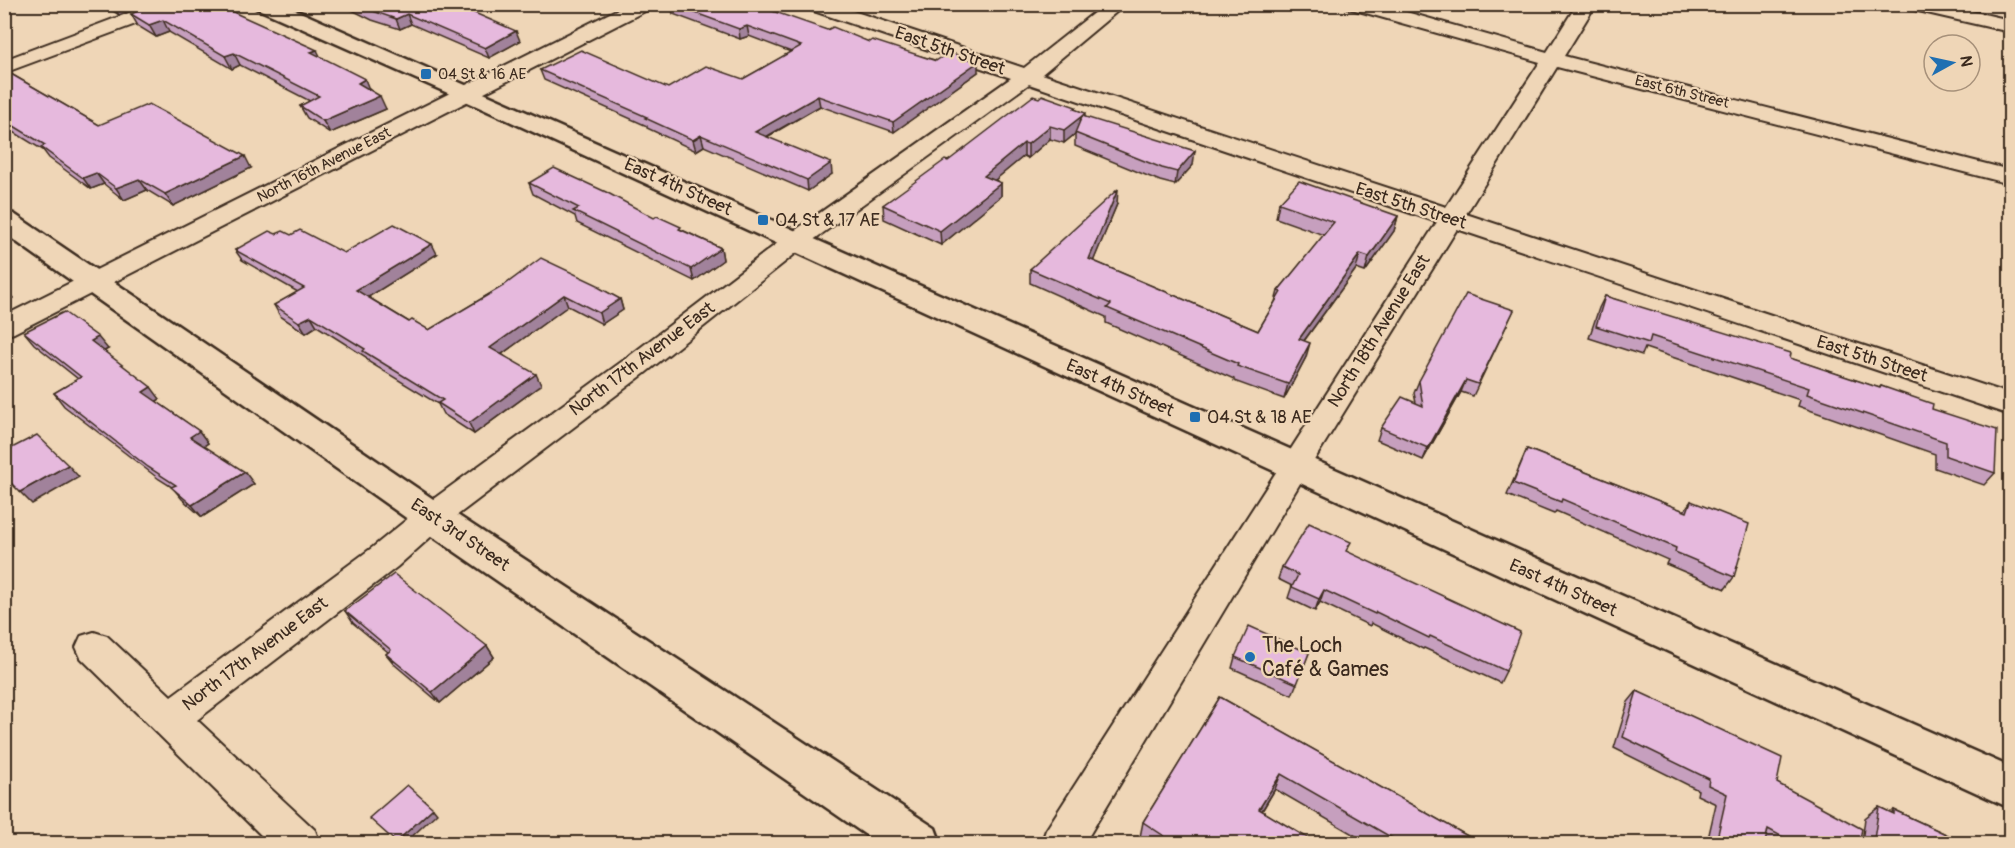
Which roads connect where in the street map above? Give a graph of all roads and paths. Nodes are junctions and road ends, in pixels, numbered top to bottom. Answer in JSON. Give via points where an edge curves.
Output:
{"nodes":[{"id":1,"x":172,"y":4,"type":"edge"},
{"id":2,"x":262,"y":4,"type":"edge"},
{"id":3,"x":644,"y":4,"type":"edge"},
{"id":4,"x":812,"y":4,"type":"edge"},
{"id":5,"x":1117,"y":4,"type":"edge"},
{"id":6,"x":1355,"y":4,"type":"edge"},
{"id":7,"x":1587,"y":4,"type":"edge"},
{"id":8,"x":1912,"y":4,"type":"edge"},
{"id":9,"x":2010,"y":26,"type":"edge"},
{"id":10,"x":1554,"y":60,"type":"junction"},
{"id":11,"x":4,"y":67,"type":"edge"},
{"id":12,"x":1025,"y":77,"type":"junction"},
{"id":13,"x":467,"y":93,"type":"junction"},
{"id":14,"x":2010,"y":177,"type":"edge"},
{"id":15,"x":1450,"y":219,"type":"junction"},
{"id":16,"x":4,"y":220,"type":"edge"},
{"id":17,"x":796,"y":241,"type":"junction"},
{"id":18,"x":94,"y":282,"type":"junction"},
{"id":19,"x":4,"y":327,"type":"edge"},
{"id":20,"x":2010,"y":405,"type":"edge"},
{"id":21,"x":1294,"y":467,"type":"junction"},
{"id":22,"x":432,"y":517,"type":"junction"},
{"id":23,"x":94,"y":647,"type":"dead end"},
{"id":24,"x":169,"y":719,"type":"junction"},
{"id":25,"x":2010,"y":788,"type":"edge"},
{"id":26,"x":300,"y":843,"type":"edge"},
{"id":27,"x":919,"y":843,"type":"edge"},
{"id":28,"x":1061,"y":843,"type":"edge"}],
"edges":[{"from":1,"to":11,"type":"street"},
{"from":2,"to":13,"type":"main road","name":"East 4th Street"},
{"from":3,"to":13,"type":"street","name":"North 16th Avenue East"},
{"from":4,"to":12,"type":"street","name":"East 5th Street"},
{"from":5,"to":12,"type":"street","name":"North 17th Avenue East"},
{"from":6,"to":10,"type":"street","name":"East 6th Street"},
{"from":7,"to":10,"type":"street","name":"North 18th Avenue East"},
{"from":8,"to":9,"type":"street"},
{"from":10,"to":14,"type":"street","name":"East 6th Street"},
{"from":10,"to":15,"type":"street","name":"North 18th Avenue East"},
{"from":12,"to":15,"type":"street","name":"East 5th Street"},
{"from":12,"to":17,"type":"street","name":"North 17th Avenue East"},
{"from":13,"to":17,"type":"main road","name":"East 4th Street"},
{"from":13,"to":18,"type":"street","name":"North 16th Avenue East"},
{"from":15,"to":20,"type":"street","name":"East 5th Street"},
{"from":15,"to":21,"type":"street","name":"North 18th Avenue East"},
{"from":16,"to":18,"type":"main road","name":"East 3rd Street"},
{"from":17,"to":21,"type":"main road","name":"East 4th Street"},
{"from":17,"to":22,"type":"street","name":"North 17th Avenue East"},
{"from":18,"to":19,"type":"street","name":"North 16th Avenue East"},
{"from":18,"to":22,"type":"main road","name":"East 3rd Street"},
{"from":21,"to":25,"type":"main road","name":"East 4th Street"},
{"from":21,"to":28,"type":"street","name":"North 18th Avenue East"},
{"from":22,"to":24,"type":"street","name":"North 17th Avenue East","via":[[385,557]]},
{"from":22,"to":27,"type":"main road","name":"East 3rd Street"},
{"from":23,"to":24,"type":"street"},
{"from":24,"to":26,"type":"street"}]}
